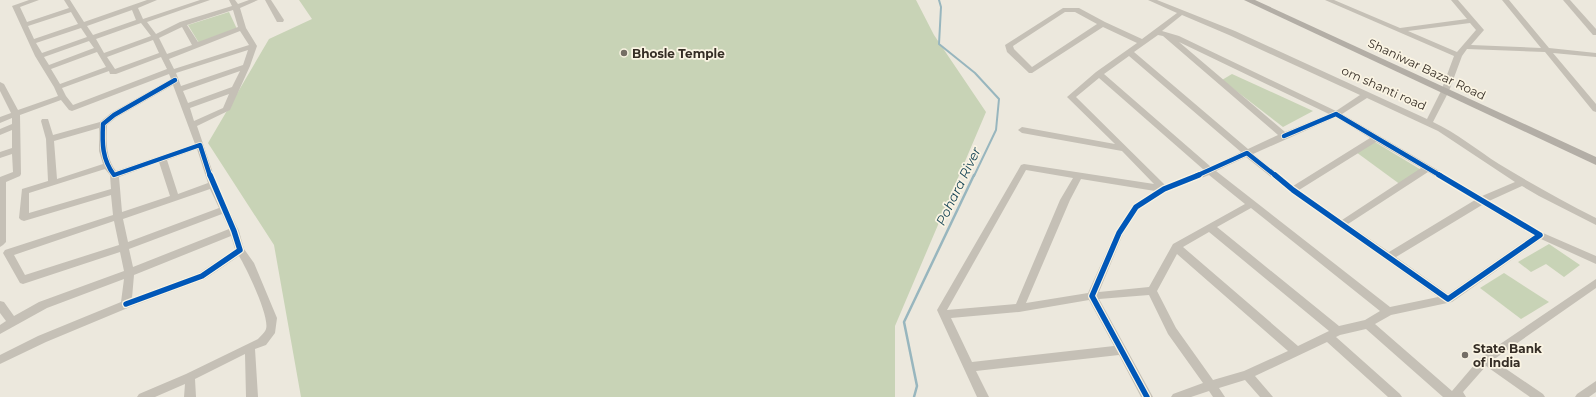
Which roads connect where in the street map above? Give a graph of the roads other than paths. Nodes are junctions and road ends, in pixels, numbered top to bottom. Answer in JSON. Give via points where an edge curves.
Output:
{"nodes":[{"id":1,"x":36,"y":0,"type":"edge"},
{"id":2,"x":67,"y":0,"type":"edge"},
{"id":3,"x":154,"y":0,"type":"edge"},
{"id":4,"x":207,"y":0,"type":"edge"},
{"id":5,"x":255,"y":0,"type":"edge"},
{"id":6,"x":268,"y":0,"type":"edge"},
{"id":7,"x":1151,"y":0,"type":"edge"},
{"id":8,"x":1248,"y":0,"type":"edge"},
{"id":9,"x":1258,"y":0,"type":"edge"},
{"id":10,"x":1328,"y":0,"type":"edge"},
{"id":11,"x":1454,"y":0,"type":"edge"},
{"id":12,"x":1505,"y":0,"type":"edge"},
{"id":13,"x":1566,"y":0,"type":"edge"},
{"id":14,"x":234,"y":3,"type":"edge"},
{"id":15,"x":134,"y":6,"type":"junction"},
{"id":16,"x":73,"y":9,"type":"junction"},
{"id":17,"x":1182,"y":13,"type":"junction"},
{"id":18,"x":280,"y":20,"type":"dead end"},
{"id":19,"x":142,"y":21,"type":"junction"},
{"id":20,"x":1472,"y":21,"type":"junction"},
{"id":21,"x":83,"y":24,"type":"junction"},
{"id":22,"x":183,"y":24,"type":"junction"},
{"id":23,"x":1102,"y":24,"type":"junction"},
{"id":24,"x":24,"y":25,"type":"junction"},
{"id":25,"x":1592,"y":25,"type":"edge"},
{"id":26,"x":242,"y":28,"type":"junction"},
{"id":27,"x":1398,"y":30,"type":"junction"},
{"id":28,"x":1161,"y":33,"type":"junction"},
{"id":29,"x":1596,"y":33,"type":"edge"},
{"id":30,"x":155,"y":37,"type":"junction"},
{"id":31,"x":91,"y":38,"type":"junction"},
{"id":32,"x":32,"y":42,"type":"junction"},
{"id":33,"x":1142,"y":42,"type":"junction"},
{"id":34,"x":197,"y":46,"type":"junction"},
{"id":35,"x":253,"y":46,"type":"junction"},
{"id":36,"x":1466,"y":46,"type":"junction"},
{"id":37,"x":1547,"y":50,"type":"junction"},
{"id":38,"x":100,"y":52,"type":"junction"},
{"id":39,"x":1129,"y":52,"type":"junction"},
{"id":40,"x":1458,"y":55,"type":"junction"},
{"id":41,"x":1596,"y":55,"type":"edge"},
{"id":42,"x":39,"y":56,"type":"junction"},
{"id":43,"x":163,"y":56,"type":"junction"},
{"id":44,"x":246,"y":66,"type":"junction"},
{"id":45,"x":47,"y":68,"type":"junction"},
{"id":46,"x":110,"y":68,"type":"junction"},
{"id":47,"x":173,"y":74,"type":"junction"},
{"id":48,"x":1099,"y":74,"type":"junction"},
{"id":49,"x":0,"y":84,"type":"edge"},
{"id":50,"x":58,"y":87,"type":"junction"},
{"id":51,"x":235,"y":89,"type":"junction"},
{"id":52,"x":1445,"y":89,"type":"junction"},
{"id":53,"x":179,"y":90,"type":"junction"},
{"id":54,"x":1367,"y":94,"type":"junction"},
{"id":55,"x":3,"y":95,"type":"edge"},
{"id":56,"x":62,"y":97,"type":"junction"},
{"id":57,"x":186,"y":107,"type":"junction"},
{"id":58,"x":1596,"y":109,"type":"edge"},
{"id":59,"x":16,"y":114,"type":"junction"},
{"id":60,"x":1336,"y":114,"type":"junction"},
{"id":61,"x":0,"y":120,"type":"edge"},
{"id":62,"x":45,"y":121,"type":"dead end"},
{"id":63,"x":1429,"y":123,"type":"junction"},
{"id":64,"x":103,"y":124,"type":"junction"},
{"id":65,"x":192,"y":125,"type":"junction"},
{"id":66,"x":16,"y":126,"type":"junction"},
{"id":67,"x":1022,"y":130,"type":"dead end"},
{"id":68,"x":0,"y":132,"type":"edge"},
{"id":69,"x":1284,"y":136,"type":"junction"},
{"id":70,"x":1376,"y":138,"type":"junction"},
{"id":71,"x":50,"y":139,"type":"junction"},
{"id":72,"x":200,"y":146,"type":"junction"},
{"id":73,"x":1125,"y":148,"type":"junction"},
{"id":74,"x":16,"y":150,"type":"junction"},
{"id":75,"x":1247,"y":153,"type":"junction"},
{"id":76,"x":0,"y":155,"type":"edge"},
{"id":77,"x":1596,"y":156,"type":"edge"},
{"id":78,"x":162,"y":159,"type":"junction"},
{"id":79,"x":1596,"y":161,"type":"edge"},
{"id":80,"x":106,"y":166,"type":"junction"},
{"id":81,"x":1428,"y":168,"type":"junction"},
{"id":82,"x":1210,"y":171,"type":"junction"},
{"id":83,"x":114,"y":175,"type":"junction"},
{"id":84,"x":1078,"y":176,"type":"junction"},
{"id":85,"x":1,"y":181,"type":"edge"},
{"id":86,"x":1522,"y":182,"type":"junction"},
{"id":87,"x":53,"y":183,"type":"junction"},
{"id":88,"x":213,"y":185,"type":"junction"},
{"id":89,"x":1164,"y":189,"type":"junction"},
{"id":90,"x":1293,"y":190,"type":"junction"},
{"id":91,"x":114,"y":191,"type":"junction"},
{"id":92,"x":175,"y":198,"type":"junction"},
{"id":93,"x":1482,"y":200,"type":"junction"},
{"id":94,"x":1252,"y":204,"type":"junction"},
{"id":95,"x":224,"y":210,"type":"junction"},
{"id":96,"x":118,"y":218,"type":"junction"},
{"id":97,"x":1596,"y":222,"type":"edge"},
{"id":98,"x":1342,"y":224,"type":"junction"},
{"id":99,"x":1210,"y":227,"type":"junction"},
{"id":100,"x":234,"y":231,"type":"junction"},
{"id":101,"x":1540,"y":235,"type":"junction"},
{"id":102,"x":0,"y":243,"type":"edge"},
{"id":103,"x":124,"y":247,"type":"junction"},
{"id":104,"x":1176,"y":248,"type":"junction"},
{"id":105,"x":240,"y":250,"type":"junction"},
{"id":106,"x":1389,"y":257,"type":"junction"},
{"id":107,"x":1596,"y":260,"type":"edge"},
{"id":108,"x":129,"y":273,"type":"junction"},
{"id":109,"x":1596,"y":283,"type":"edge"},
{"id":110,"x":1152,"y":291,"type":"junction"},
{"id":111,"x":1092,"y":296,"type":"junction"},
{"id":112,"x":1448,"y":299,"type":"junction"},
{"id":113,"x":126,"y":304,"type":"junction"},
{"id":114,"x":0,"y":305,"type":"edge"},
{"id":115,"x":1019,"y":308,"type":"junction"},
{"id":116,"x":1388,"y":310,"type":"junction"},
{"id":117,"x":944,"y":314,"type":"junction"},
{"id":118,"x":13,"y":322,"type":"junction"},
{"id":119,"x":1368,"y":324,"type":"junction"},
{"id":120,"x":0,"y":330,"type":"edge"},
{"id":121,"x":1333,"y":334,"type":"junction"},
{"id":122,"x":250,"y":348,"type":"junction"},
{"id":123,"x":1121,"y":350,"type":"junction"},
{"id":124,"x":1297,"y":352,"type":"junction"},
{"id":125,"x":0,"y":360,"type":"edge"},
{"id":126,"x":1485,"y":360,"type":"junction"},
{"id":127,"x":969,"y":367,"type":"junction"},
{"id":128,"x":1247,"y":375,"type":"junction"},
{"id":129,"x":190,"y":377,"type":"junction"},
{"id":130,"x":1210,"y":386,"type":"junction"},
{"id":131,"x":1596,"y":386,"type":"edge"},
{"id":132,"x":143,"y":397,"type":"edge"},
{"id":133,"x":190,"y":397,"type":"edge"},
{"id":134,"x":252,"y":397,"type":"edge"},
{"id":135,"x":983,"y":397,"type":"edge"},
{"id":136,"x":1147,"y":397,"type":"edge"},
{"id":137,"x":1177,"y":397,"type":"edge"},
{"id":138,"x":1219,"y":397,"type":"edge"},
{"id":139,"x":1267,"y":397,"type":"edge"},
{"id":140,"x":1396,"y":397,"type":"edge"},
{"id":141,"x":1451,"y":397,"type":"edge"},
{"id":142,"x":1460,"y":397,"type":"edge"},
{"id":143,"x":1539,"y":397,"type":"edge"},
{"id":144,"x":1581,"y":397,"type":"edge"}],
"edges":[{"from":1,"to":24,"type":"street","via":[[16,6]]},
{"from":2,"to":16,"type":"street"},
{"from":3,"to":15,"type":"street"},
{"from":4,"to":19,"type":"street"},
{"from":5,"to":14,"type":"street"},
{"from":6,"to":18,"type":"street"},
{"from":7,"to":17,"type":"street","name":"om shanti road"},
{"from":8,"to":52,"type":"main road","name":"Shaniwar Bazar Road"},
{"from":9,"to":52,"type":"main road"},
{"from":10,"to":27,"type":"street"},
{"from":11,"to":20,"type":"street"},
{"from":12,"to":37,"type":"street"},
{"from":13,"to":25,"type":"street"},
{"from":14,"to":22,"type":"street"},
{"from":14,"to":26,"type":"street"},
{"from":15,"to":19,"type":"street"},
{"from":15,"to":21,"type":"street"},
{"from":16,"to":21,"type":"street"},
{"from":16,"to":24,"type":"street"},
{"from":17,"to":28,"type":"street"},
{"from":17,"to":54,"type":"street","name":"om shanti road"},
{"from":19,"to":30,"type":"street"},
{"from":19,"to":31,"type":"street"},
{"from":20,"to":27,"type":"street"},
{"from":20,"to":36,"type":"street","via":[[1480,30]]},
{"from":21,"to":31,"type":"street"},
{"from":21,"to":32,"type":"street"},
{"from":22,"to":30,"type":"street"},
{"from":22,"to":34,"type":"street"},
{"from":23,"to":23,"type":"street","via":[[1032,71],[1010,50],[1009,45],[1063,10],[1076,10]]},
{"from":23,"to":33,"type":"street"},
{"from":24,"to":32,"type":"street"},
{"from":25,"to":29,"type":"street"},
{"from":26,"to":34,"type":"street"},
{"from":26,"to":35,"type":"street"},
{"from":27,"to":40,"type":"street"},
{"from":28,"to":33,"type":"street"},
{"from":28,"to":60,"type":"street"},
{"from":28,"to":69,"type":"street"},
{"from":30,"to":38,"type":"street"},
{"from":30,"to":43,"type":"street"},
{"from":31,"to":38,"type":"street"},
{"from":31,"to":42,"type":"street"},
{"from":32,"to":42,"type":"street"},
{"from":33,"to":39,"type":"street"},
{"from":34,"to":43,"type":"street"},
{"from":35,"to":44,"type":"street"},
{"from":35,"to":47,"type":"street"},
{"from":36,"to":37,"type":"street"},
{"from":36,"to":40,"type":"street"},
{"from":37,"to":41,"type":"street"},
{"from":37,"to":58,"type":"street"},
{"from":38,"to":45,"type":"street"},
{"from":38,"to":46,"type":"street"},
{"from":39,"to":48,"type":"street"},
{"from":39,"to":75,"type":"street"},
{"from":40,"to":52,"type":"street"},
{"from":42,"to":45,"type":"street"},
{"from":43,"to":46,"type":"street","via":[[113,72]]},
{"from":43,"to":47,"type":"street"},
{"from":44,"to":51,"type":"street"},
{"from":44,"to":53,"type":"street"},
{"from":45,"to":50,"type":"street"},
{"from":46,"to":50,"type":"street"},
{"from":47,"to":53,"type":"street"},
{"from":47,"to":56,"type":"street","via":[[72,108]]},
{"from":47,"to":64,"type":"street"},
{"from":48,"to":73,"type":"street","via":[[1071,97]]},
{"from":48,"to":82,"type":"street"},
{"from":49,"to":55,"type":"street"},
{"from":50,"to":56,"type":"street"},
{"from":51,"to":57,"type":"street"},
{"from":51,"to":65,"type":"street","via":[[226,110]]},
{"from":52,"to":63,"type":"street"},
{"from":52,"to":77,"type":"main road","name":"Shaniwar Bazar Road"},
{"from":52,"to":79,"type":"main road","name":"Shaniwar Bazar Road"},
{"from":53,"to":57,"type":"street"},
{"from":54,"to":60,"type":"street"},
{"from":54,"to":63,"type":"street","name":"om shanti road"},
{"from":55,"to":59,"type":"street"},
{"from":56,"to":59,"type":"street"},
{"from":57,"to":65,"type":"street"},
{"from":59,"to":61,"type":"street"},
{"from":59,"to":66,"type":"street"},
{"from":60,"to":69,"type":"street"},
{"from":60,"to":70,"type":"street"},
{"from":62,"to":71,"type":"street"},
{"from":63,"to":86,"type":"street","name":"om shanti road"},
{"from":64,"to":71,"type":"street"},
{"from":64,"to":80,"type":"street","via":[[102,141]]},
{"from":65,"to":72,"type":"street"},
{"from":66,"to":68,"type":"street"},
{"from":66,"to":74,"type":"street"},
{"from":67,"to":73,"type":"street"},
{"from":69,"to":75,"type":"street"},
{"from":70,"to":81,"type":"street"},
{"from":70,"to":90,"type":"street"},
{"from":71,"to":87,"type":"street"},
{"from":72,"to":78,"type":"street"},
{"from":72,"to":88,"type":"street"},
{"from":73,"to":89,"type":"street"},
{"from":74,"to":76,"type":"street"},
{"from":74,"to":85,"type":"street","via":[[17,174]]},
{"from":75,"to":82,"type":"street"},
{"from":75,"to":90,"type":"street"},
{"from":78,"to":83,"type":"street"},
{"from":78,"to":92,"type":"street"},
{"from":80,"to":83,"type":"street"},
{"from":80,"to":87,"type":"street"},
{"from":81,"to":93,"type":"street"},
{"from":81,"to":98,"type":"street"},
{"from":82,"to":89,"type":"street"},
{"from":82,"to":94,"type":"street"},
{"from":83,"to":91,"type":"street"},
{"from":84,"to":89,"type":"street"},
{"from":84,"to":115,"type":"street","via":[[1065,200]]},
{"from":84,"to":117,"type":"street","via":[[1024,167],[942,310]]},
{"from":85,"to":102,"type":"street"},
{"from":86,"to":93,"type":"street"},
{"from":86,"to":97,"type":"street","name":"om shanti road"},
{"from":87,"to":91,"type":"street","via":[[26,190],[24,218]]},
{"from":88,"to":92,"type":"street"},
{"from":88,"to":95,"type":"street"},
{"from":89,"to":111,"type":"street","via":[[1136,207],[1119,232]]},
{"from":90,"to":98,"type":"street"},
{"from":91,"to":96,"type":"street"},
{"from":92,"to":96,"type":"street"},
{"from":93,"to":101,"type":"street"},
{"from":93,"to":106,"type":"street"},
{"from":94,"to":99,"type":"street"},
{"from":94,"to":116,"type":"street"},
{"from":95,"to":100,"type":"street"},
{"from":95,"to":103,"type":"street"},
{"from":96,"to":103,"type":"street"},
{"from":96,"to":103,"type":"street","via":[[8,253],[23,280]]},
{"from":98,"to":106,"type":"street"},
{"from":99,"to":104,"type":"street"},
{"from":99,"to":121,"type":"street"},
{"from":100,"to":105,"type":"street"},
{"from":100,"to":108,"type":"street"},
{"from":101,"to":107,"type":"street"},
{"from":101,"to":112,"type":"street"},
{"from":103,"to":108,"type":"street"},
{"from":104,"to":110,"type":"street"},
{"from":104,"to":124,"type":"street"},
{"from":105,"to":113,"type":"street","via":[[202,276]]},
{"from":105,"to":122,"type":"street","via":[[249,263],[272,318],[271,330],[262,342]]},
{"from":106,"to":112,"type":"street"},
{"from":108,"to":113,"type":"street"},
{"from":108,"to":118,"type":"street","via":[[43,305]]},
{"from":109,"to":126,"type":"street"},
{"from":110,"to":111,"type":"street"},
{"from":110,"to":130,"type":"street","via":[[1172,332]]},
{"from":111,"to":115,"type":"street"},
{"from":111,"to":123,"type":"street"},
{"from":112,"to":116,"type":"street"},
{"from":113,"to":125,"type":"street","via":[[42,339]]},
{"from":114,"to":118,"type":"street"},
{"from":115,"to":117,"type":"street"},
{"from":116,"to":119,"type":"street"},
{"from":117,"to":127,"type":"street"},
{"from":118,"to":120,"type":"street"},
{"from":119,"to":121,"type":"street"},
{"from":119,"to":141,"type":"street"},
{"from":121,"to":124,"type":"street"},
{"from":121,"to":140,"type":"street"},
{"from":122,"to":129,"type":"street"},
{"from":122,"to":134,"type":"street"},
{"from":123,"to":127,"type":"street"},
{"from":123,"to":136,"type":"street"},
{"from":124,"to":128,"type":"street"},
{"from":126,"to":142,"type":"street","via":[[1457,391]]},
{"from":126,"to":143,"type":"street"},
{"from":127,"to":135,"type":"street"},
{"from":128,"to":130,"type":"street"},
{"from":128,"to":139,"type":"street"},
{"from":129,"to":132,"type":"street"},
{"from":129,"to":133,"type":"street"},
{"from":130,"to":137,"type":"street"},
{"from":130,"to":138,"type":"street"},
{"from":131,"to":144,"type":"street"}]}
